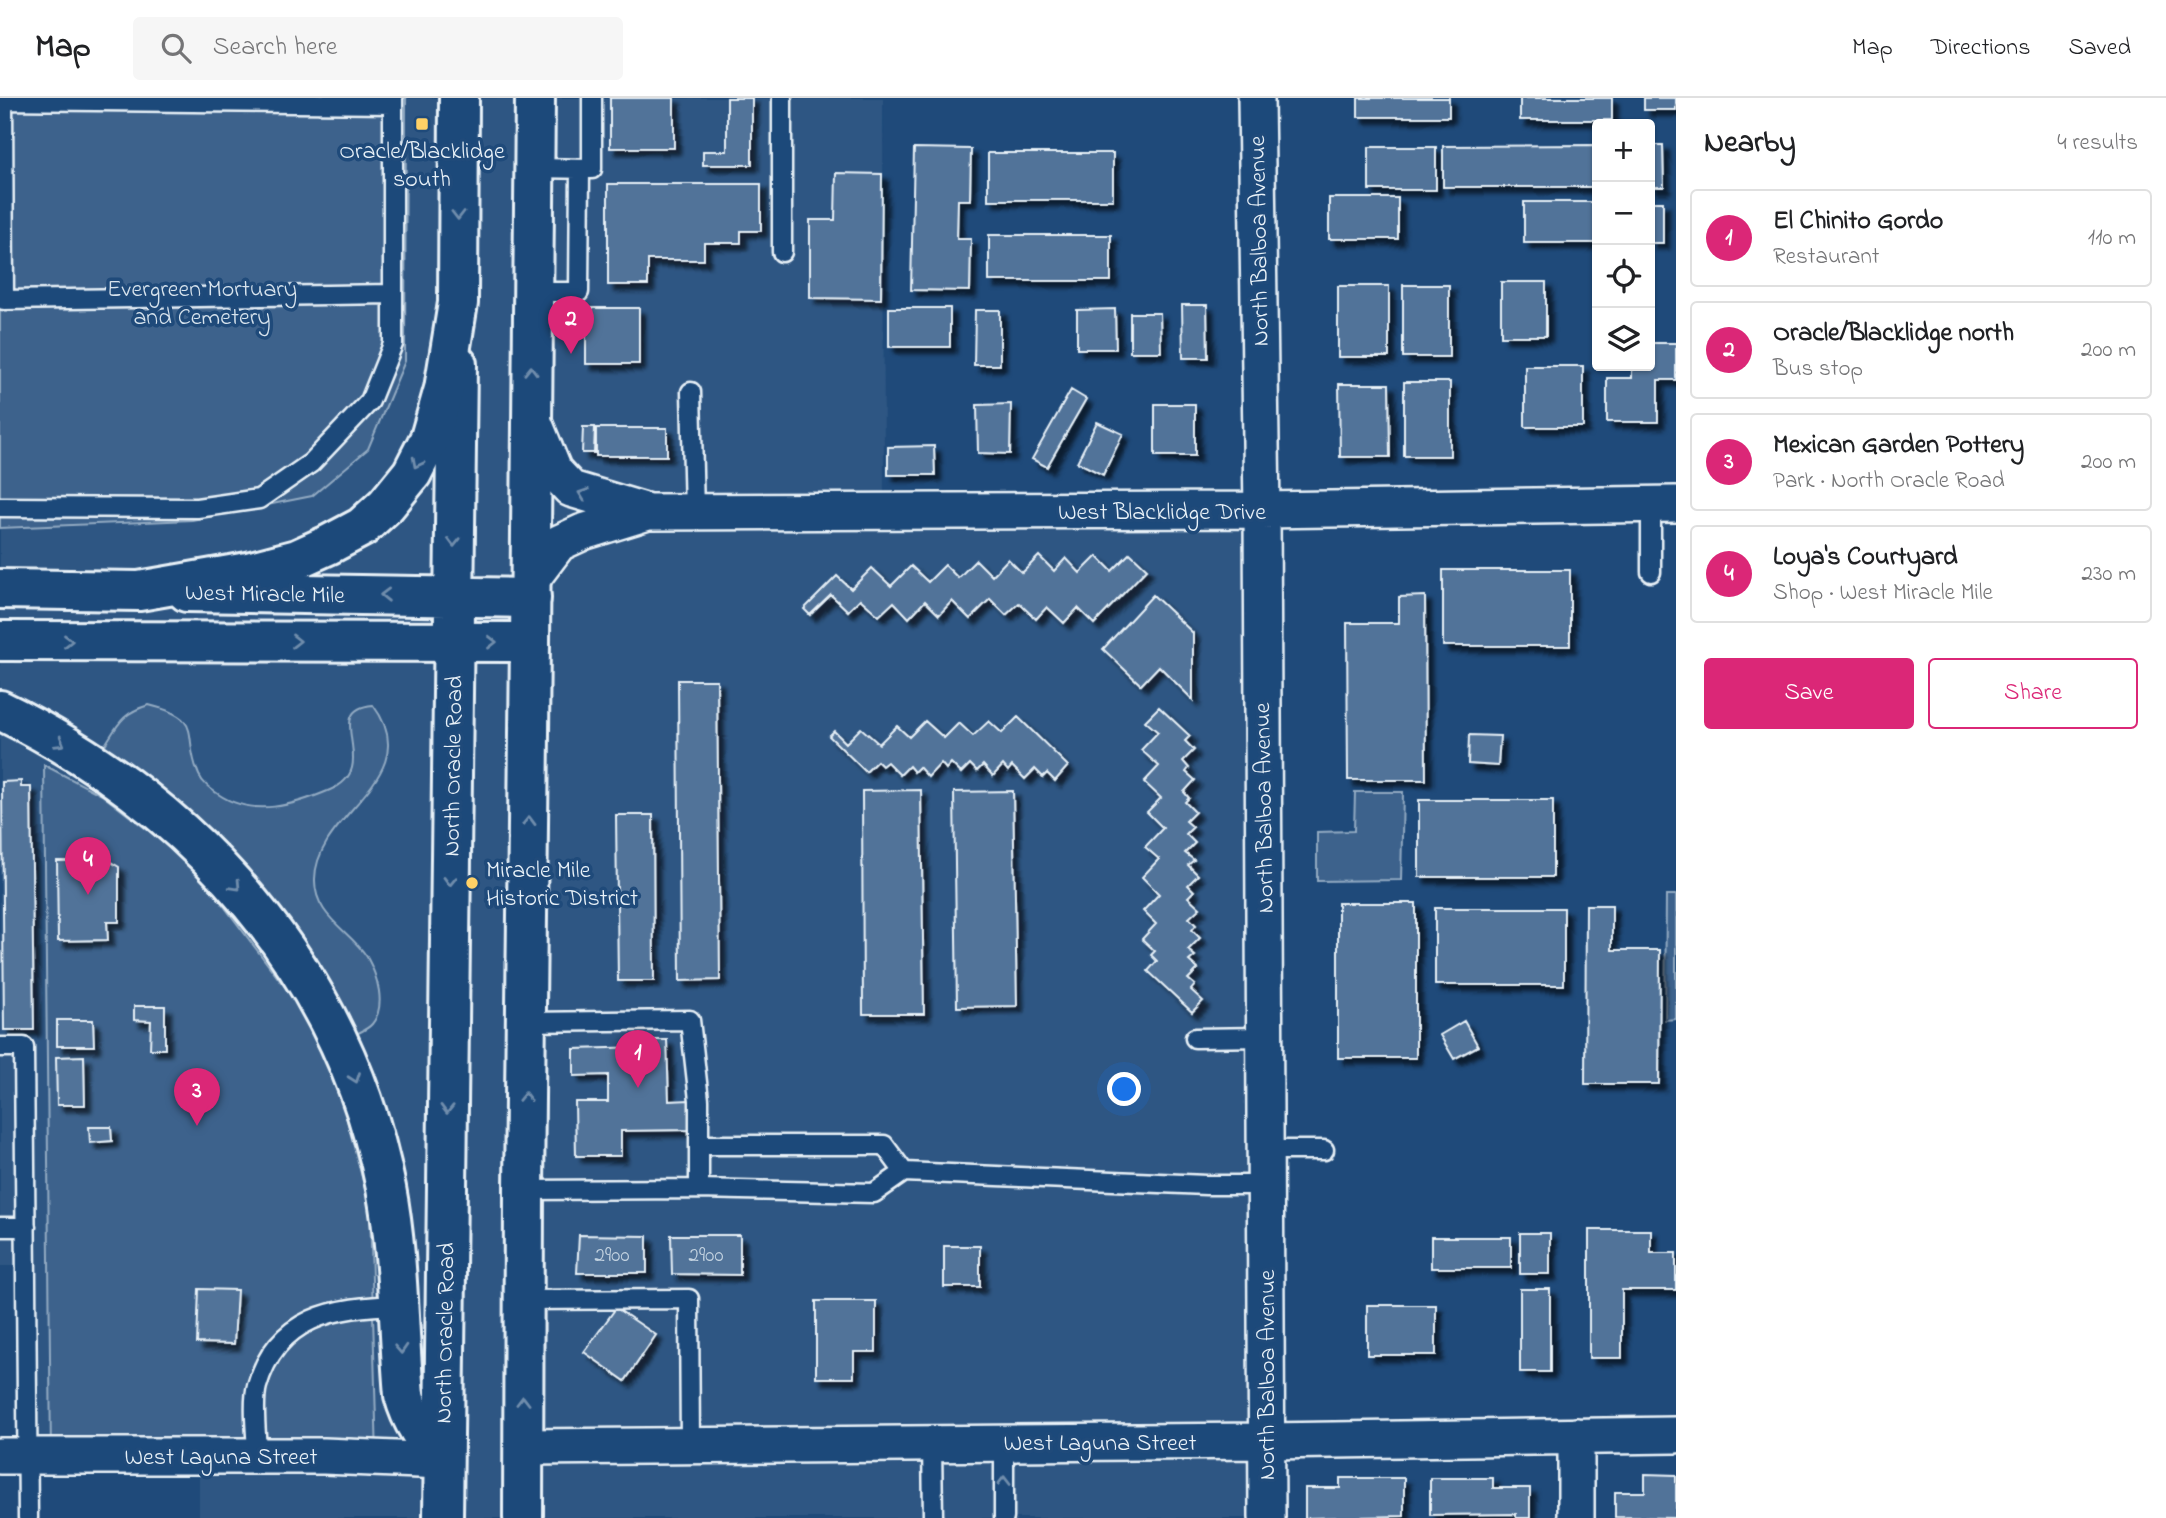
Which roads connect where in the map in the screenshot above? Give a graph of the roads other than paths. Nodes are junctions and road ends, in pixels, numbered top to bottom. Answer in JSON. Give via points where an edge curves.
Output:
{"nodes":[{"id":1,"x":459,"y":98,"type":"edge"},
{"id":2,"x":535,"y":98,"type":"edge"},
{"id":3,"x":592,"y":98,"type":"edge"},
{"id":4,"x":782,"y":98,"type":"edge"},
{"id":5,"x":1256,"y":98,"type":"edge"},
{"id":6,"x":2,"y":99,"type":"edge"},
{"id":7,"x":393,"y":101,"type":"edge"},
{"id":8,"x":534,"y":167,"type":"junction"},
{"id":9,"x":580,"y":169,"type":"junction"},
{"id":10,"x":782,"y":252,"type":"dead end"},
{"id":11,"x":532,"y":292,"type":"junction"},
{"id":12,"x":392,"y":293,"type":"junction"},
{"id":13,"x":458,"y":303,"type":"junction"},
{"id":14,"x":691,"y":391,"type":"dead end"},
{"id":15,"x":531,"y":417,"type":"junction"},
{"id":16,"x":1663,"y":505,"type":"edge"},
{"id":17,"x":0,"y":507,"type":"edge"},
{"id":18,"x":1262,"y":510,"type":"junction"},
{"id":19,"x":648,"y":512,"type":"junction"},
{"id":20,"x":694,"y":512,"type":"junction"},
{"id":21,"x":1651,"y":572,"type":"dead end"},
{"id":22,"x":0,"y":589,"type":"edge"},
{"id":23,"x":531,"y":589,"type":"junction"},
{"id":24,"x":139,"y":592,"type":"junction"},
{"id":25,"x":453,"y":596,"type":"junction"},
{"id":26,"x":0,"y":641,"type":"edge"},
{"id":27,"x":453,"y":642,"type":"junction"},
{"id":28,"x":530,"y":642,"type":"junction"},
{"id":29,"x":1,"y":713,"type":"edge"},
{"id":30,"x":526,"y":1022,"type":"junction"},
{"id":31,"x":1265,"y":1037,"type":"junction"},
{"id":32,"x":1195,"y":1038,"type":"dead end"},
{"id":33,"x":0,"y":1047,"type":"edge"},
{"id":34,"x":699,"y":1145,"type":"junction"},
{"id":35,"x":1266,"y":1150,"type":"junction"},
{"id":36,"x":1324,"y":1150,"type":"dead end"},
{"id":37,"x":904,"y":1172,"type":"junction"},
{"id":38,"x":1266,"y":1185,"type":"junction"},
{"id":39,"x":699,"y":1189,"type":"junction"},
{"id":40,"x":524,"y":1191,"type":"junction"},
{"id":41,"x":0,"y":1227,"type":"edge"},
{"id":42,"x":26,"y":1227,"type":"junction"},
{"id":43,"x":523,"y":1300,"type":"junction"},
{"id":44,"x":399,"y":1305,"type":"junction"},
{"id":45,"x":1676,"y":1435,"type":"edge"},
{"id":46,"x":1576,"y":1436,"type":"junction"},
{"id":47,"x":1267,"y":1441,"type":"junction"},
{"id":48,"x":1004,"y":1443,"type":"junction"},
{"id":49,"x":932,"y":1444,"type":"junction"},
{"id":50,"x":690,"y":1445,"type":"junction"},
{"id":51,"x":523,"y":1447,"type":"junction"},
{"id":52,"x":14,"y":1456,"type":"edge"},
{"id":53,"x":257,"y":1456,"type":"junction"},
{"id":54,"x":443,"y":1461,"type":"junction"},
{"id":55,"x":28,"y":1518,"type":"edge"},
{"id":56,"x":443,"y":1518,"type":"edge"},
{"id":57,"x":523,"y":1518,"type":"edge"},
{"id":58,"x":933,"y":1518,"type":"edge"},
{"id":59,"x":1004,"y":1518,"type":"edge"},
{"id":60,"x":1267,"y":1518,"type":"edge"},
{"id":61,"x":1576,"y":1518,"type":"edge"}],
"edges":[{"from":1,"to":13,"type":"main road","name":"North Oracle Road","one_way":true},
{"from":2,"to":8,"type":"main road"},
{"from":3,"to":9,"type":"lane","via":[[592,169]]},
{"from":4,"to":10,"type":"lane"},
{"from":5,"to":18,"type":"street","name":"North Balboa Avenue"},
{"from":6,"to":7,"type":"lane"},
{"from":6,"to":12,"type":"lane","via":[[4,300]]},
{"from":7,"to":12,"type":"lane"},
{"from":8,"to":9,"type":"lane"},
{"from":8,"to":11,"type":"main road"},
{"from":9,"to":11,"type":"lane","via":[[579,292]]},
{"from":15,"to":11,"type":"main road","one_way":true},
{"from":12,"to":17,"type":"lane","via":[[393,344],[370,401],[311,463],[259,499],[197,508]]},
{"from":13,"to":24,"type":"main road","one_way":true,"via":[[444,389],[430,438],[412,473],[362,527],[297,559]]},
{"from":13,"to":25,"type":"main road","name":"North Oracle Road","one_way":true},
{"from":14,"to":20,"type":"lane"},
{"from":19,"to":15,"type":"street","one_way":true,"via":[[567,486],[554,471]]},
{"from":15,"to":23,"type":"main road"},
{"from":16,"to":18,"type":"street","name":"West Blacklidge Drive"},
{"from":16,"to":21,"type":"lane"},
{"from":18,"to":20,"type":"street","name":"West Blacklidge Drive"},
{"from":18,"to":31,"type":"street","name":"North Balboa Avenue"},
{"from":19,"to":20,"type":"street","name":"West Blacklidge Drive"},
{"from":19,"to":23,"type":"street","via":[[559,543]]},
{"from":22,"to":24,"type":"main road","name":"West Miracle Mile"},
{"from":23,"to":25,"type":"main road","name":"West Miracle Mile"},
{"from":23,"to":28,"type":"main road"},
{"from":25,"to":24,"type":"main road","name":"West Miracle Mile","one_way":true},
{"from":25,"to":27,"type":"main road","name":"North Oracle Road"},
{"from":26,"to":27,"type":"main road","name":"West Miracle Mile","one_way":true},
{"from":27,"to":28,"type":"main road","name":"West Miracle Mile","one_way":true},
{"from":27,"to":54,"type":"main road","name":"North Oracle Road","one_way":true},
{"from":30,"to":28,"type":"main road","one_way":true},
{"from":29,"to":44,"type":"main road","one_way":true,"via":[[36,728],[105,771],[173,823],[246,896],[279,939],[336,1032],[362,1098],[386,1188]]},
{"from":30,"to":34,"type":"lane","via":[[690,1020]]},
{"from":40,"to":30,"type":"main road","one_way":true},
{"from":31,"to":32,"type":"lane"},
{"from":31,"to":35,"type":"street","name":"North Balboa Avenue"},
{"from":33,"to":42,"type":"lane","via":[[24,1047]]},
{"from":34,"to":37,"type":"lane","via":[[884,1145]]},
{"from":34,"to":39,"type":"lane"},
{"from":35,"to":36,"type":"lane"},
{"from":35,"to":38,"type":"street","name":"North Balboa Avenue"},
{"from":37,"to":38,"type":"lane"},
{"from":37,"to":39,"type":"lane","via":[[874,1193]]},
{"from":38,"to":47,"type":"street","name":"North Balboa Avenue"},
{"from":39,"to":40,"type":"lane"},
{"from":40,"to":43,"type":"main road"},
{"from":41,"to":42,"type":"lane"},
{"from":42,"to":52,"type":"lane"},
{"from":43,"to":50,"type":"lane","via":[[689,1299]]},
{"from":51,"to":43,"type":"main road","one_way":true},
{"from":44,"to":53,"type":"lane","via":[[354,1307],[318,1317],[289,1332],[270,1355],[256,1388]]},
{"from":44,"to":54,"type":"main road","one_way":true,"via":[[408,1408],[420,1433]]},
{"from":45,"to":46,"type":"street","name":"West Laguna Street"},
{"from":46,"to":47,"type":"street","name":"West Laguna Street"},
{"from":46,"to":61,"type":"street"},
{"from":47,"to":48,"type":"street","name":"West Laguna Street"},
{"from":47,"to":60,"type":"street","name":"North Balboa Avenue"},
{"from":48,"to":49,"type":"street","name":"West Laguna Street"},
{"from":59,"to":48,"type":"lane","one_way":true},
{"from":49,"to":50,"type":"street","name":"West Laguna Street"},
{"from":49,"to":58,"type":"lane"},
{"from":50,"to":51,"type":"street","name":"West Laguna Street"},
{"from":51,"to":57,"type":"main road"},
{"from":52,"to":53,"type":"street","name":"West Laguna Street"},
{"from":52,"to":55,"type":"lane"},
{"from":53,"to":54,"type":"street","name":"West Laguna Street"},
{"from":54,"to":56,"type":"main road","name":"North Oracle Road"}]}
